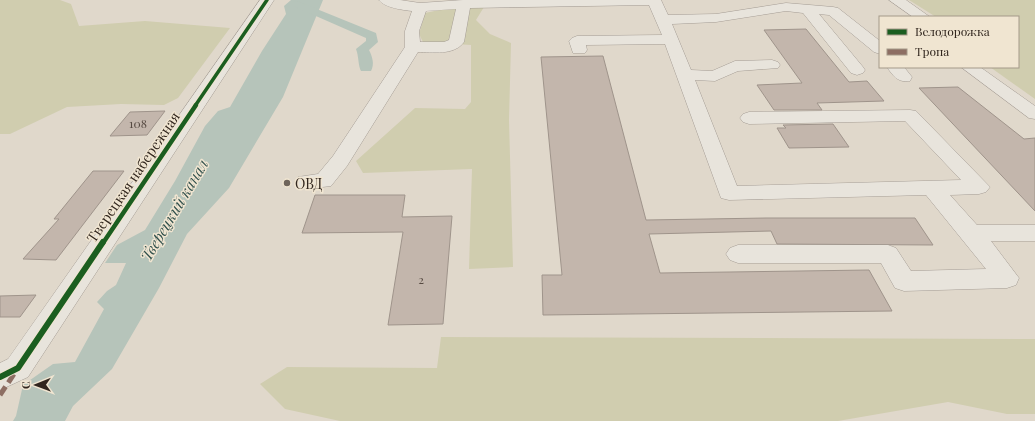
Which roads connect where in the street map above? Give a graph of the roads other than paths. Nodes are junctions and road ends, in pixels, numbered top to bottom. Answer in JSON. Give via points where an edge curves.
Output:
{"nodes":[{"id":1,"x":268,"y":0,"type":"edge"},
{"id":2,"x":386,"y":0,"type":"edge"},
{"id":3,"x":655,"y":0,"type":"edge"},
{"id":4,"x":896,"y":0,"type":"edge"},
{"id":5,"x":464,"y":4,"type":"junction"},
{"id":6,"x":420,"y":8,"type":"junction"},
{"id":7,"x":807,"y":8,"type":"junction"},
{"id":8,"x":921,"y":16,"type":"edge"},
{"id":9,"x":663,"y":20,"type":"junction"},
{"id":10,"x":671,"y":39,"type":"junction"},
{"id":11,"x":413,"y":47,"type":"junction"},
{"id":12,"x":879,"y":49,"type":"edge"},
{"id":13,"x":579,"y":50,"type":"dead end"},
{"id":14,"x":772,"y":65,"type":"dead end"},
{"id":15,"x":970,"y":68,"type":"edge"},
{"id":16,"x":857,"y":70,"type":"dead end"},
{"id":17,"x":685,"y":75,"type":"junction"},
{"id":18,"x":1035,"y":114,"type":"edge"},
{"id":19,"x":749,"y":118,"type":"dead end"},
{"id":20,"x":305,"y":182,"type":"dead end"},
{"id":21,"x":932,"y":188,"type":"junction"},
{"id":22,"x":971,"y":233,"type":"junction"},
{"id":23,"x":1035,"y":233,"type":"edge"},
{"id":24,"x":738,"y":254,"type":"dead end"},
{"id":25,"x":9,"y":372,"type":"edge"}],
"edges":[{"from":1,"to":25,"type":"street","name":"Тверецкая набережная"},
{"from":2,"to":6,"type":"street","via":[[400,6]]},
{"from":3,"to":5,"type":"street"},
{"from":3,"to":9,"type":"street"},
{"from":4,"to":8,"type":"street"},
{"from":5,"to":6,"type":"street"},
{"from":5,"to":11,"type":"street","via":[[456,42],[447,47]]},
{"from":6,"to":11,"type":"street","via":[[412,31]]},
{"from":7,"to":9,"type":"street","via":[[786,6],[716,18]]},
{"from":7,"to":12,"type":"street","via":[[833,11]]},
{"from":7,"to":16,"type":"street"},
{"from":9,"to":10,"type":"street"},
{"from":10,"to":13,"type":"street","via":[[577,41]]},
{"from":10,"to":17,"type":"street"},
{"from":11,"to":20,"type":"street","via":[[340,161],[324,181]]},
{"from":14,"to":17,"type":"street","via":[[735,66],[715,76]]},
{"from":15,"to":18,"type":"street"},
{"from":17,"to":21,"type":"street","via":[[729,193]]},
{"from":19,"to":21,"type":"street","via":[[910,115],[979,187]]},
{"from":21,"to":22,"type":"street"},
{"from":22,"to":23,"type":"street"},
{"from":22,"to":24,"type":"street","via":[[1007,278],[904,281],[888,254]]}]}
